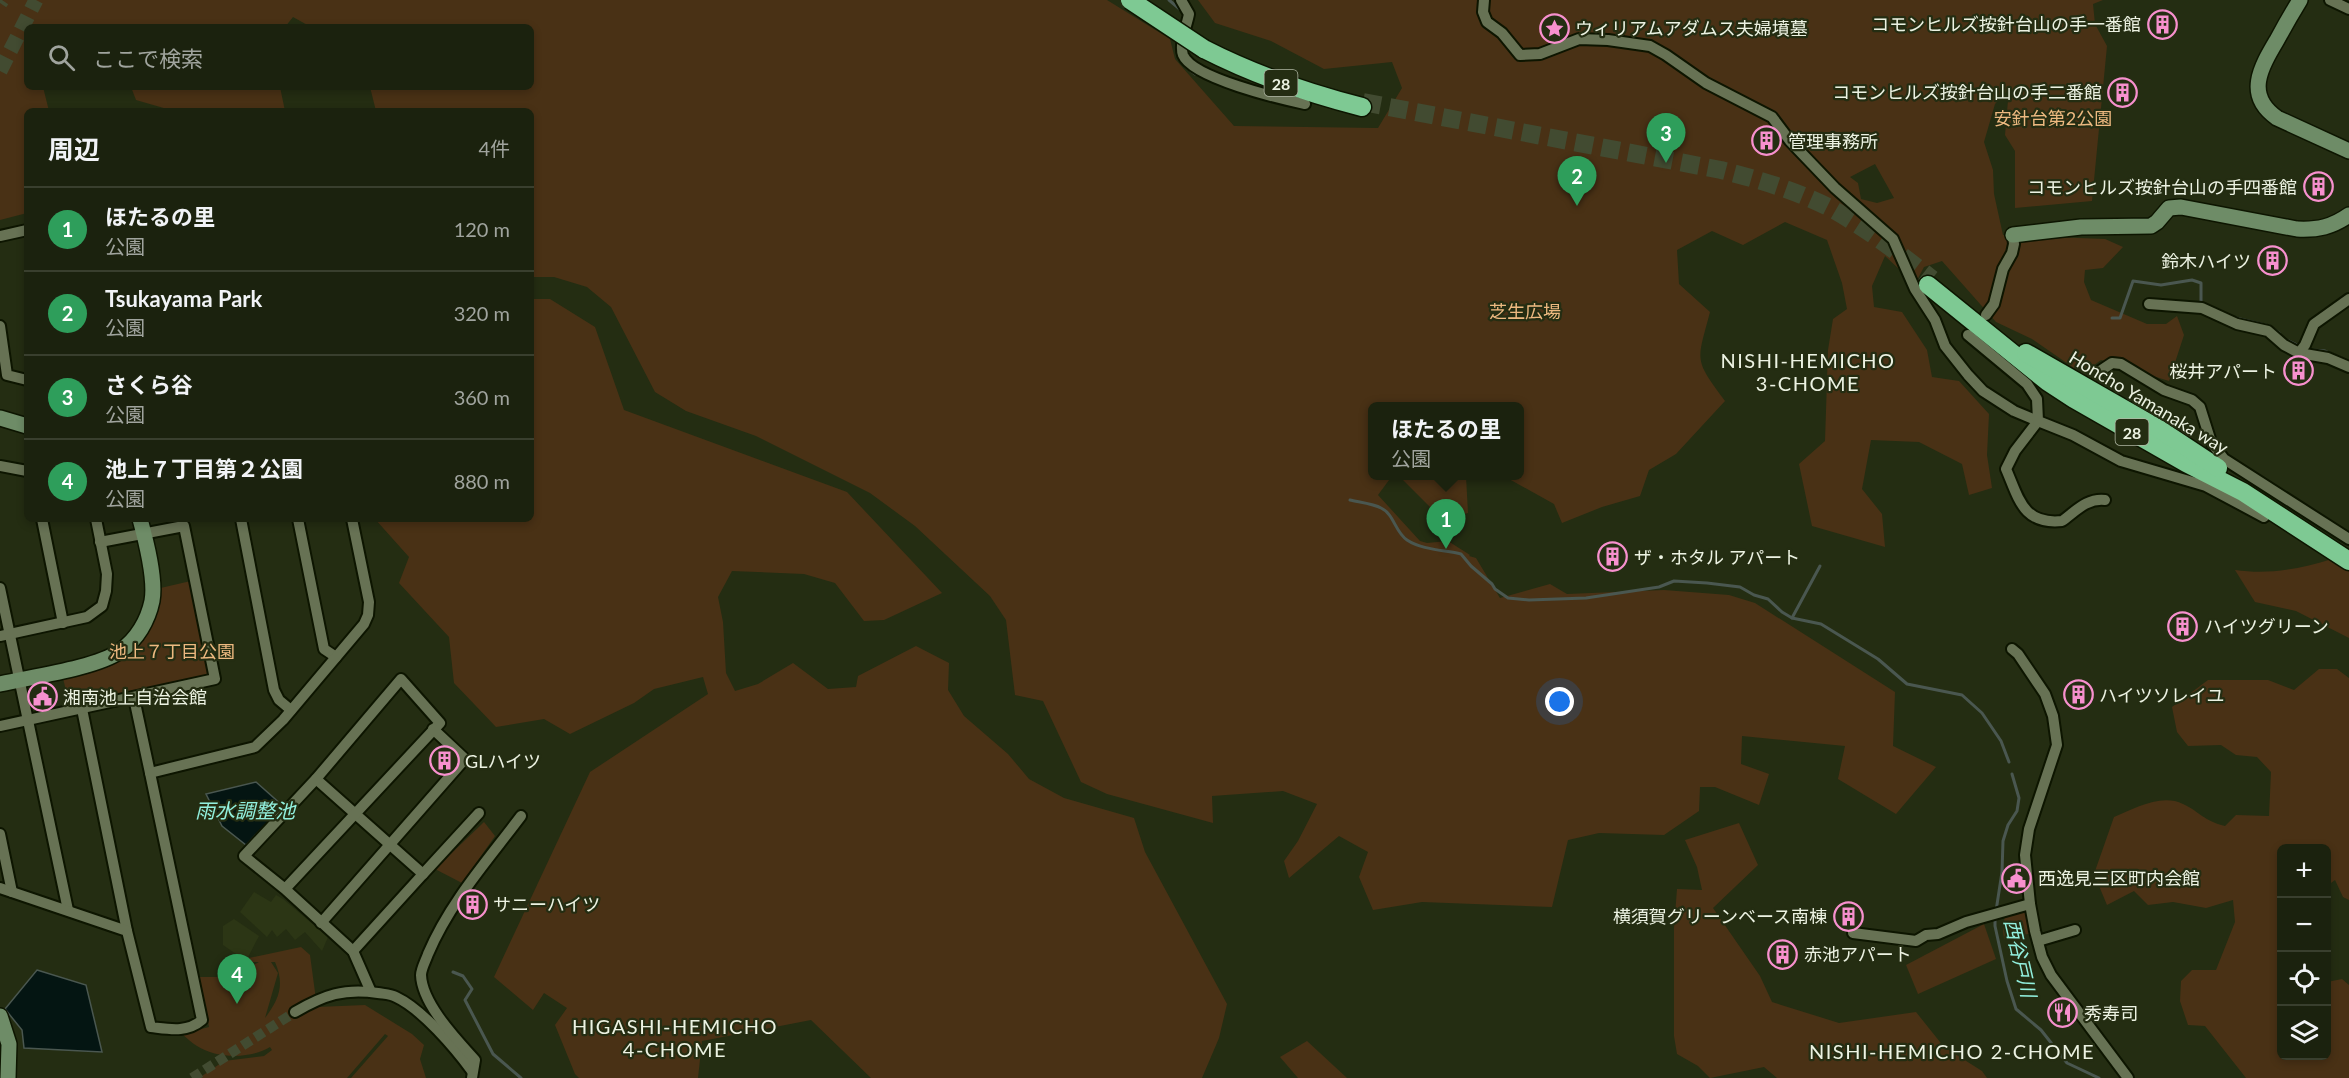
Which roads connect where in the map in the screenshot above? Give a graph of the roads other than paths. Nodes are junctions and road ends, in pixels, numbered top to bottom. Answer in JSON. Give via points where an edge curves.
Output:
{"nodes":[{"id":1,"x":1130,"y":0,"type":"edge"},
{"id":2,"x":1139,"y":0,"type":"edge"},
{"id":3,"x":1147,"y":0,"type":"edge"},
{"id":4,"x":1181,"y":0,"type":"edge"},
{"id":5,"x":1484,"y":0,"type":"edge"},
{"id":6,"x":2300,"y":0,"type":"edge"},
{"id":7,"x":2330,"y":0,"type":"edge"},
{"id":8,"x":2349,"y":9,"type":"edge"},
{"id":9,"x":1206,"y":46,"type":"junction"},
{"id":10,"x":1305,"y":104,"type":"dead end"},
{"id":11,"x":1363,"y":105,"type":"tunnel mouth"},
{"id":12,"x":2349,"y":151,"type":"edge"},
{"id":13,"x":2349,"y":214,"type":"edge"},
{"id":14,"x":24,"y":231,"type":"edge"},
{"id":15,"x":2013,"y":235,"type":"joint"},
{"id":16,"x":0,"y":236,"type":"edge"},
{"id":17,"x":2349,"y":299,"type":"edge"},
{"id":18,"x":2149,"y":304,"type":"dead end"},
{"id":19,"x":1986,"y":315,"type":"dead end"},
{"id":20,"x":0,"y":326,"type":"edge"},
{"id":21,"x":1968,"y":335,"type":"dead end"},
{"id":22,"x":2299,"y":353,"type":"junction"},
{"id":23,"x":2349,"y":367,"type":"edge"},
{"id":24,"x":2097,"y":373,"type":"dead end"},
{"id":25,"x":4,"y":380,"type":"edge"},
{"id":26,"x":24,"y":380,"type":"edge"},
{"id":27,"x":0,"y":418,"type":"edge"},
{"id":28,"x":2038,"y":421,"type":"junction"},
{"id":29,"x":24,"y":425,"type":"edge"},
{"id":30,"x":0,"y":466,"type":"edge"},
{"id":31,"x":24,"y":470,"type":"edge"},
{"id":32,"x":2105,"y":500,"type":"dead end"},
{"id":33,"x":2264,"y":517,"type":"dead end"},
{"id":34,"x":43,"y":522,"type":"edge"},
{"id":35,"x":97,"y":522,"type":"edge"},
{"id":36,"x":184,"y":522,"type":"edge"},
{"id":37,"x":243,"y":522,"type":"edge"},
{"id":38,"x":299,"y":522,"type":"edge"},
{"id":39,"x":353,"y":522,"type":"edge"},
{"id":40,"x":142,"y":526,"type":"edge"},
{"id":41,"x":2349,"y":539,"type":"edge"},
{"id":42,"x":100,"y":542,"type":"junction"},
{"id":43,"x":2349,"y":554,"type":"edge"},
{"id":44,"x":2349,"y":561,"type":"edge"},
{"id":45,"x":0,"y":588,"type":"edge"},
{"id":46,"x":63,"y":623,"type":"junction"},
{"id":47,"x":5,"y":635,"type":"edge"},
{"id":48,"x":2012,"y":649,"type":"dead end"},
{"id":49,"x":336,"y":657,"type":"junction"},
{"id":50,"x":19,"y":680,"type":"junction"},
{"id":51,"x":0,"y":684,"type":"edge"},
{"id":52,"x":134,"y":698,"type":"junction"},
{"id":53,"x":82,"y":709,"type":"junction"},
{"id":54,"x":291,"y":710,"type":"junction"},
{"id":55,"x":27,"y":720,"type":"junction"},
{"id":56,"x":0,"y":726,"type":"edge"},
{"id":57,"x":433,"y":729,"type":"junction"},
{"id":58,"x":150,"y":773,"type":"junction"},
{"id":59,"x":316,"y":779,"type":"junction"},
{"id":60,"x":357,"y":813,"type":"junction"},
{"id":61,"x":479,"y":813,"type":"dead end"},
{"id":62,"x":521,"y":816,"type":"dead end"},
{"id":63,"x":0,"y":834,"type":"edge"},
{"id":64,"x":390,"y":845,"type":"junction"},
{"id":65,"x":423,"y":874,"type":"junction"},
{"id":66,"x":0,"y":888,"type":"edge"},
{"id":67,"x":285,"y":889,"type":"junction"},
{"id":68,"x":12,"y":892,"type":"junction"},
{"id":69,"x":2030,"y":904,"type":"junction"},
{"id":70,"x":68,"y":910,"type":"junction"},
{"id":71,"x":321,"y":923,"type":"junction"},
{"id":72,"x":2075,"y":930,"type":"dead end"},
{"id":73,"x":127,"y":931,"type":"junction"},
{"id":74,"x":1853,"y":933,"type":"dead end"},
{"id":75,"x":2038,"y":941,"type":"junction"},
{"id":76,"x":353,"y":951,"type":"junction"},
{"id":77,"x":371,"y":992,"type":"junction"},
{"id":78,"x":295,"y":1012,"type":"tunnel mouth"},
{"id":79,"x":0,"y":1016,"type":"edge"},
{"id":80,"x":472,"y":1074,"type":"edge"},
{"id":81,"x":8,"y":1078,"type":"edge"},
{"id":82,"x":2128,"y":1078,"type":"edge"}],
"edges":[{"from":1,"to":9,"type":"highway","number":"28","bridge":true},
{"from":2,"to":9,"type":"highway"},
{"from":3,"to":9,"type":"highway","number":"28"},
{"from":4,"to":10,"type":"street","via":[[1190,14],[1181,50],[1187,62],[1255,93]]},
{"from":5,"to":28,"type":"street","via":[[1487,22],[1520,55],[1540,54],[1579,39],[1650,46],[1706,83],[1772,117],[1835,188],[1893,239],[1945,346],[1968,375],[1983,391]]},
{"from":6,"to":12,"type":"street","via":[[2262,67],[2259,95],[2277,118]]},
{"from":7,"to":8,"type":"street"},
{"from":9,"to":11,"type":"highway","number":"28","via":[[1232,63],[1306,92]]},
{"from":13,"to":15,"type":"street","via":[[2336,224],[2312,230],[2181,207],[2169,208],[2151,226],[2080,227]]},
{"from":14,"to":16,"type":"street"},
{"from":15,"to":19,"type":"street","via":[[2012,252]]},
{"from":17,"to":22,"type":"street","via":[[2314,324]]},
{"from":18,"to":22,"type":"street","via":[[2202,308],[2237,324],[2268,331]]},
{"from":20,"to":25,"type":"street"},
{"from":21,"to":28,"type":"street","via":[[2027,384],[2037,399]]},
{"from":22,"to":23,"type":"street","via":[[2328,358]]},
{"from":24,"to":41,"type":"street","via":[[2112,363],[2121,364],[2164,390],[2192,400],[2200,407],[2211,442],[2224,459]]},
{"from":25,"to":26,"type":"street"},
{"from":27,"to":29,"type":"street"},
{"from":28,"to":32,"type":"street","via":[[2006,469],[2026,511],[2039,520],[2062,521],[2084,504]]},
{"from":28,"to":33,"type":"street","via":[[2121,461],[2206,486]]},
{"from":30,"to":31,"type":"street"},
{"from":34,"to":46,"type":"street"},
{"from":35,"to":42,"type":"street"},
{"from":36,"to":40,"type":"street"},
{"from":36,"to":52,"type":"street","via":[[215,679]]},
{"from":37,"to":54,"type":"street","via":[[274,690]]},
{"from":38,"to":49,"type":"street","via":[[324,649]]},
{"from":39,"to":49,"type":"street","via":[[369,602],[368,615]]},
{"from":40,"to":42,"type":"street"},
{"from":40,"to":50,"type":"street","via":[[152,600],[137,636],[120,651],[98,662]]},
{"from":42,"to":46,"type":"street","via":[[107,574],[102,606],[87,617]]},
{"from":43,"to":44,"type":"highway","name":"Honcho Yamanaka way","number":"28","via":[[2168,434],[2008,342],[1930,282],[2048,382],[2243,492]]},
{"from":45,"to":47,"type":"street"},
{"from":46,"to":47,"type":"street"},
{"from":47,"to":50,"type":"street"},
{"from":48,"to":69,"type":"street","via":[[2045,694],[2057,746],[2029,829],[2025,855]]},
{"from":49,"to":54,"type":"street"},
{"from":50,"to":51,"type":"street"},
{"from":50,"to":55,"type":"street"},
{"from":52,"to":53,"type":"street"},
{"from":52,"to":58,"type":"street"},
{"from":53,"to":55,"type":"street"},
{"from":53,"to":73,"type":"street"},
{"from":54,"to":58,"type":"street","via":[[255,747]]},
{"from":55,"to":56,"type":"street"},
{"from":55,"to":70,"type":"street"},
{"from":57,"to":59,"type":"street","via":[[440,723],[401,679]]},
{"from":57,"to":60,"type":"street"},
{"from":57,"to":64,"type":"street","via":[[465,759]]},
{"from":58,"to":73,"type":"street","via":[[202,1020],[196,1026],[180,1030],[151,1028]]},
{"from":59,"to":60,"type":"street"},
{"from":59,"to":67,"type":"street","via":[[244,856]]},
{"from":60,"to":64,"type":"street"},
{"from":60,"to":67,"type":"street"},
{"from":61,"to":65,"type":"street"},
{"from":62,"to":80,"type":"street","via":[[457,900],[435,938],[421,974],[440,1020],[475,1060]]},
{"from":63,"to":68,"type":"street"},
{"from":64,"to":65,"type":"street"},
{"from":64,"to":71,"type":"street"},
{"from":65,"to":76,"type":"street"},
{"from":66,"to":68,"type":"street"},
{"from":67,"to":71,"type":"street"},
{"from":68,"to":70,"type":"street"},
{"from":69,"to":74,"type":"street","via":[[1916,941]]},
{"from":69,"to":75,"type":"street"},
{"from":70,"to":73,"type":"street"},
{"from":71,"to":76,"type":"street"},
{"from":72,"to":75,"type":"street"},
{"from":75,"to":82,"type":"street","via":[[2051,975]]},
{"from":76,"to":77,"type":"street"},
{"from":77,"to":78,"type":"street","via":[[339,992]]},
{"from":77,"to":80,"type":"street","via":[[395,996],[423,1016],[452,1045]]},
{"from":79,"to":81,"type":"street","via":[[9,1044]]}]}
